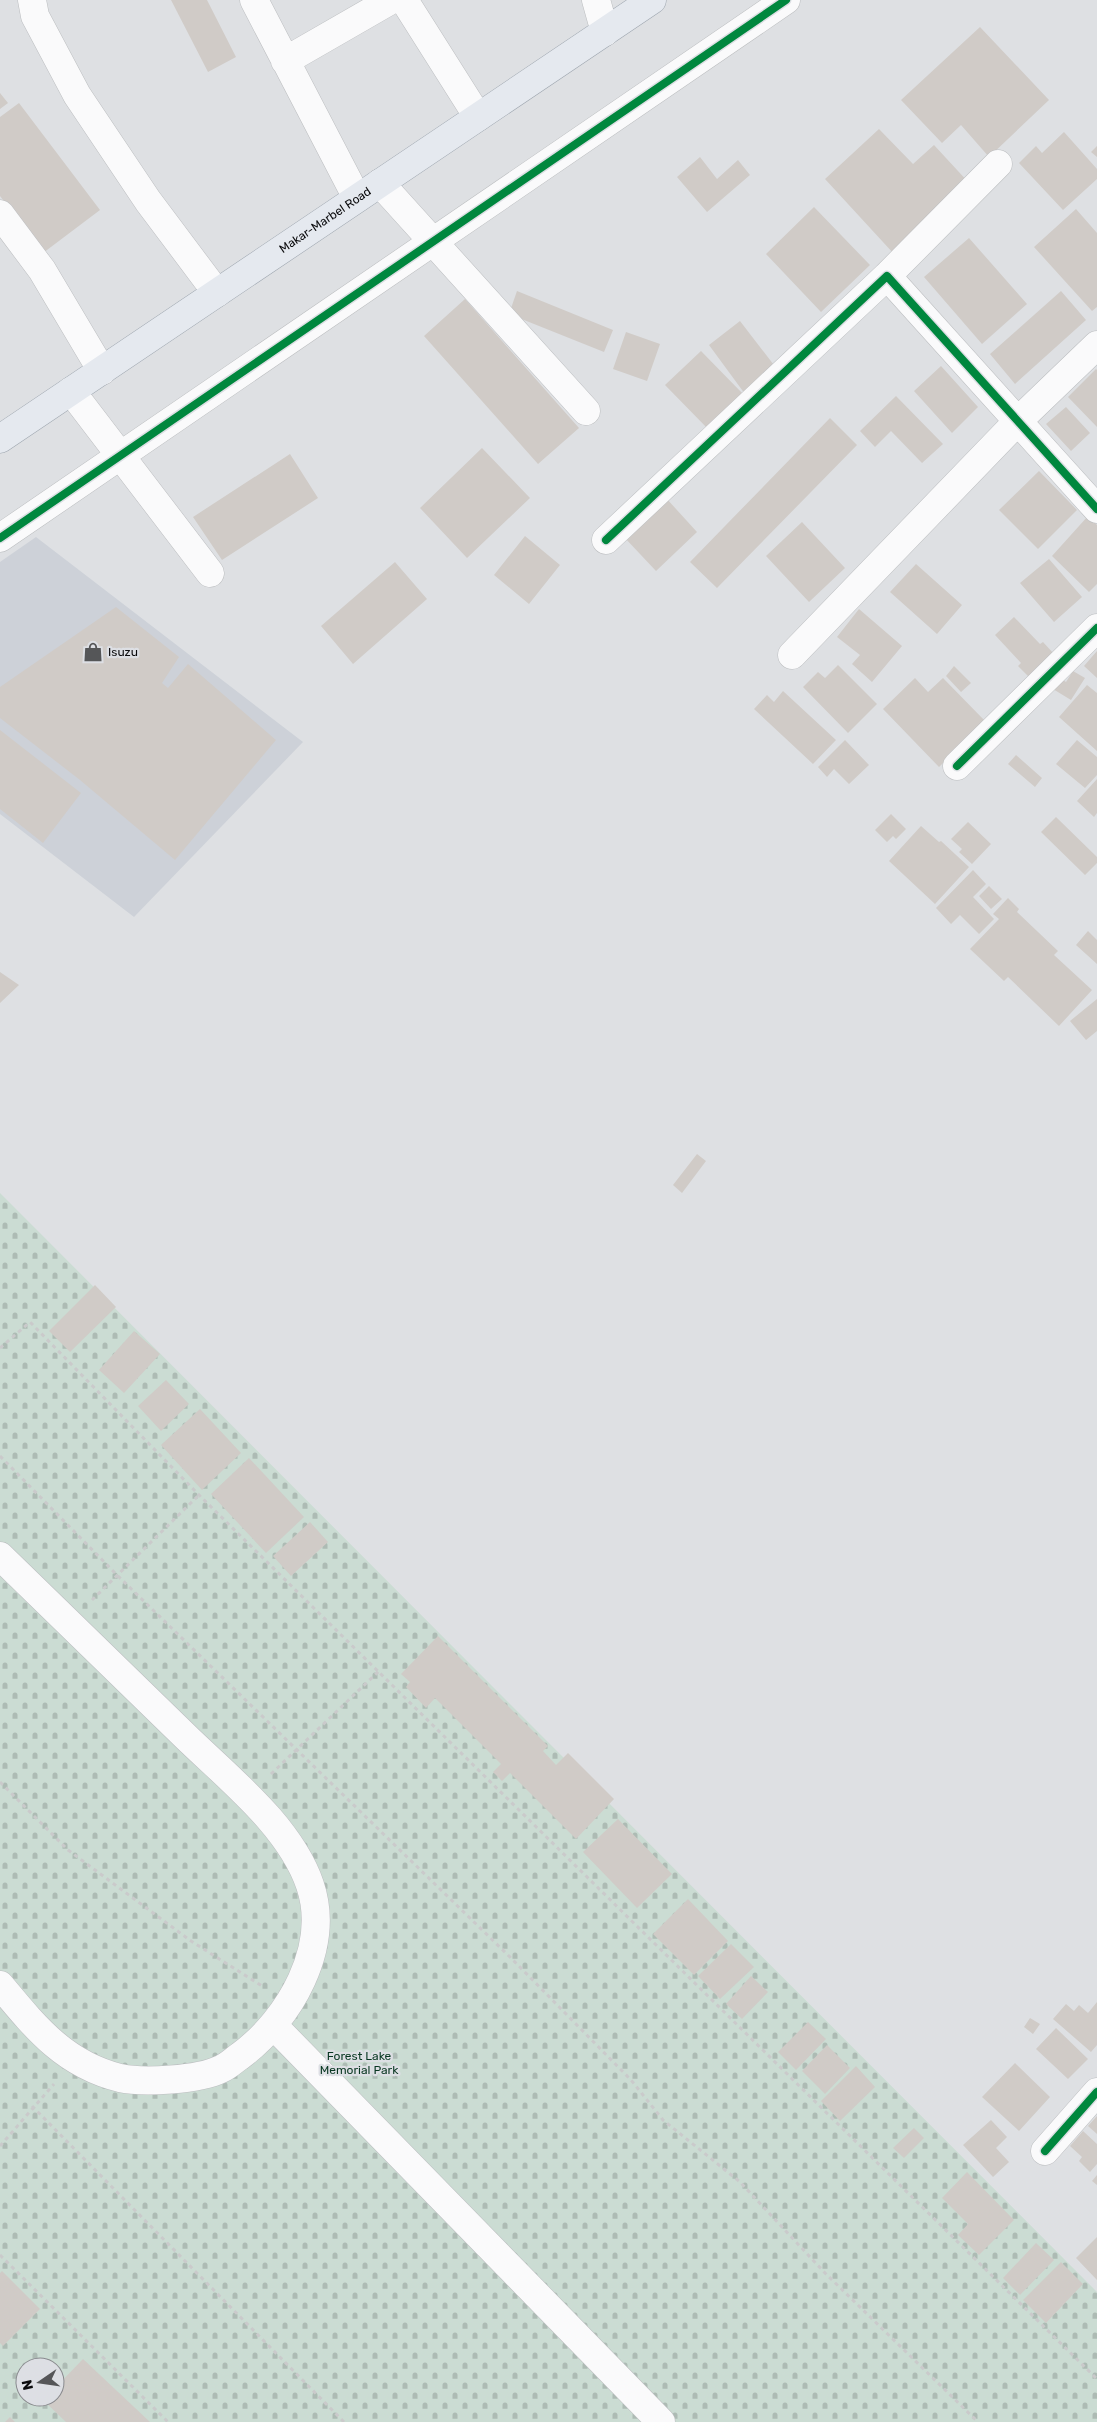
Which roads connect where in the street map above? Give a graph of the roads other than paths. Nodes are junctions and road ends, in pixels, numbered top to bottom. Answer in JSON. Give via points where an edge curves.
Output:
{"nodes":[{"id":1,"x":32,"y":0,"type":"edge"},
{"id":2,"x":254,"y":0,"type":"edge"},
{"id":3,"x":391,"y":0,"type":"edge"},
{"id":4,"x":404,"y":0,"type":"edge"},
{"id":5,"x":596,"y":0,"type":"edge"},
{"id":6,"x":652,"y":0,"type":"edge"},
{"id":7,"x":786,"y":0,"type":"edge"},
{"id":8,"x":605,"y":32,"type":"junction"},
{"id":9,"x":285,"y":62,"type":"junction"},
{"id":10,"x":478,"y":117,"type":"junction"},
{"id":11,"x":998,"y":164,"type":"dead end"},
{"id":12,"x":380,"y":183,"type":"junction"},
{"id":13,"x":357,"y":198,"type":"junction"},
{"id":14,"x":0,"y":214,"type":"edge"},
{"id":15,"x":432,"y":241,"type":"junction"},
{"id":16,"x":887,"y":276,"type":"junction"},
{"id":17,"x":217,"y":293,"type":"junction"},
{"id":18,"x":1097,"y":345,"type":"edge"},
{"id":19,"x":102,"y":371,"type":"junction"},
{"id":20,"x":71,"y":391,"type":"junction"},
{"id":21,"x":586,"y":410,"type":"dead end"},
{"id":22,"x":1017,"y":422,"type":"junction"},
{"id":23,"x":0,"y":439,"type":"edge"},
{"id":24,"x":121,"y":456,"type":"junction"},
{"id":25,"x":1097,"y":509,"type":"edge"},
{"id":26,"x":0,"y":538,"type":"edge"},
{"id":27,"x":606,"y":540,"type":"dead end"},
{"id":28,"x":210,"y":572,"type":"dead end"},
{"id":29,"x":1097,"y":628,"type":"edge"},
{"id":30,"x":792,"y":654,"type":"dead end"},
{"id":31,"x":957,"y":766,"type":"dead end"},
{"id":32,"x":0,"y":1556,"type":"edge"},
{"id":33,"x":0,"y":1985,"type":"edge"},
{"id":34,"x":273,"y":2025,"type":"junction"},
{"id":35,"x":1097,"y":2092,"type":"edge"},
{"id":36,"x":1045,"y":2151,"type":"dead end"},
{"id":37,"x":661,"y":2422,"type":"edge"}],
"edges":[{"from":1,"to":17,"type":"street","via":[[35,16],[77,95],[148,202]]},
{"from":2,"to":9,"type":"street"},
{"from":3,"to":9,"type":"street"},
{"from":4,"to":10,"type":"street"},
{"from":5,"to":8,"type":"street"},
{"from":6,"to":8,"type":"main road","name":"Makar-Marbel Road"},
{"from":7,"to":15,"type":"street"},
{"from":8,"to":10,"type":"main road","name":"Makar-Marbel Road"},
{"from":9,"to":13,"type":"street"},
{"from":10,"to":12,"type":"main road","name":"Makar-Marbel Road"},
{"from":11,"to":16,"type":"street"},
{"from":12,"to":13,"type":"main road","name":"Makar-Marbel Road"},
{"from":12,"to":15,"type":"street"},
{"from":13,"to":17,"type":"main road","name":"Makar-Marbel Road"},
{"from":14,"to":19,"type":"street","via":[[42,270]]},
{"from":15,"to":21,"type":"street"},
{"from":15,"to":24,"type":"street"},
{"from":16,"to":22,"type":"street"},
{"from":16,"to":27,"type":"street"},
{"from":17,"to":19,"type":"main road","name":"Makar-Marbel Road"},
{"from":18,"to":22,"type":"street"},
{"from":19,"to":20,"type":"main road","name":"Makar-Marbel Road"},
{"from":20,"to":23,"type":"main road","name":"Makar-Marbel Road"},
{"from":20,"to":24,"type":"street"},
{"from":22,"to":25,"type":"street"},
{"from":22,"to":30,"type":"street"},
{"from":24,"to":26,"type":"street"},
{"from":24,"to":28,"type":"street"},
{"from":29,"to":31,"type":"street"},
{"from":32,"to":34,"type":"street","via":[[248,1797],[288,1841],[300,1860],[317,1916],[313,1946],[290,2003]]},
{"from":33,"to":34,"type":"street","via":[[42,2035],[77,2061],[121,2078],[176,2080],[221,2070],[253,2046]]},
{"from":34,"to":37,"type":"street"},
{"from":35,"to":36,"type":"street"}]}
